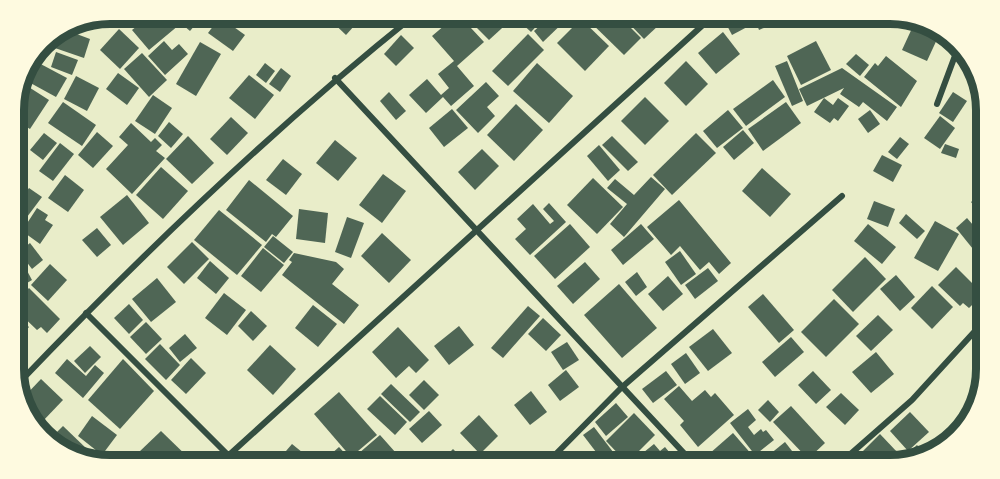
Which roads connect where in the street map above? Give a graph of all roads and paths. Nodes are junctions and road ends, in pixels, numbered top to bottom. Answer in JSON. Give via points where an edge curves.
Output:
{"nodes":[{"id":1,"x":403,"y":24,"type":"edge"},
{"id":2,"x":704,"y":24,"type":"edge"},
{"id":3,"x":955,"y":55,"type":"edge"},
{"id":4,"x":335,"y":78,"type":"junction"},
{"id":5,"x":937,"y":104,"type":"dead end"},
{"id":6,"x":842,"y":196,"type":"dead end"},
{"id":7,"x":476,"y":228,"type":"junction"},
{"id":8,"x":86,"y":313,"type":"junction"},
{"id":9,"x":976,"y":330,"type":"edge"},
{"id":10,"x":25,"y":377,"type":"edge"},
{"id":11,"x":621,"y":388,"type":"junction"},
{"id":12,"x":228,"y":455,"type":"joint"},
{"id":13,"x":555,"y":455,"type":"edge"},
{"id":14,"x":685,"y":455,"type":"edge"},
{"id":15,"x":849,"y":455,"type":"edge"}],
"edges":[{"from":1,"to":4,"type":"street"},
{"from":2,"to":7,"type":"street"},
{"from":3,"to":5,"type":"street"},
{"from":4,"to":7,"type":"street"},
{"from":4,"to":8,"type":"street"},
{"from":6,"to":11,"type":"street"},
{"from":7,"to":11,"type":"street"},
{"from":7,"to":12,"type":"street"},
{"from":8,"to":10,"type":"street"},
{"from":8,"to":12,"type":"street"},
{"from":9,"to":15,"type":"street","via":[[912,400]]},
{"from":11,"to":13,"type":"street"},
{"from":11,"to":14,"type":"street"}]}
